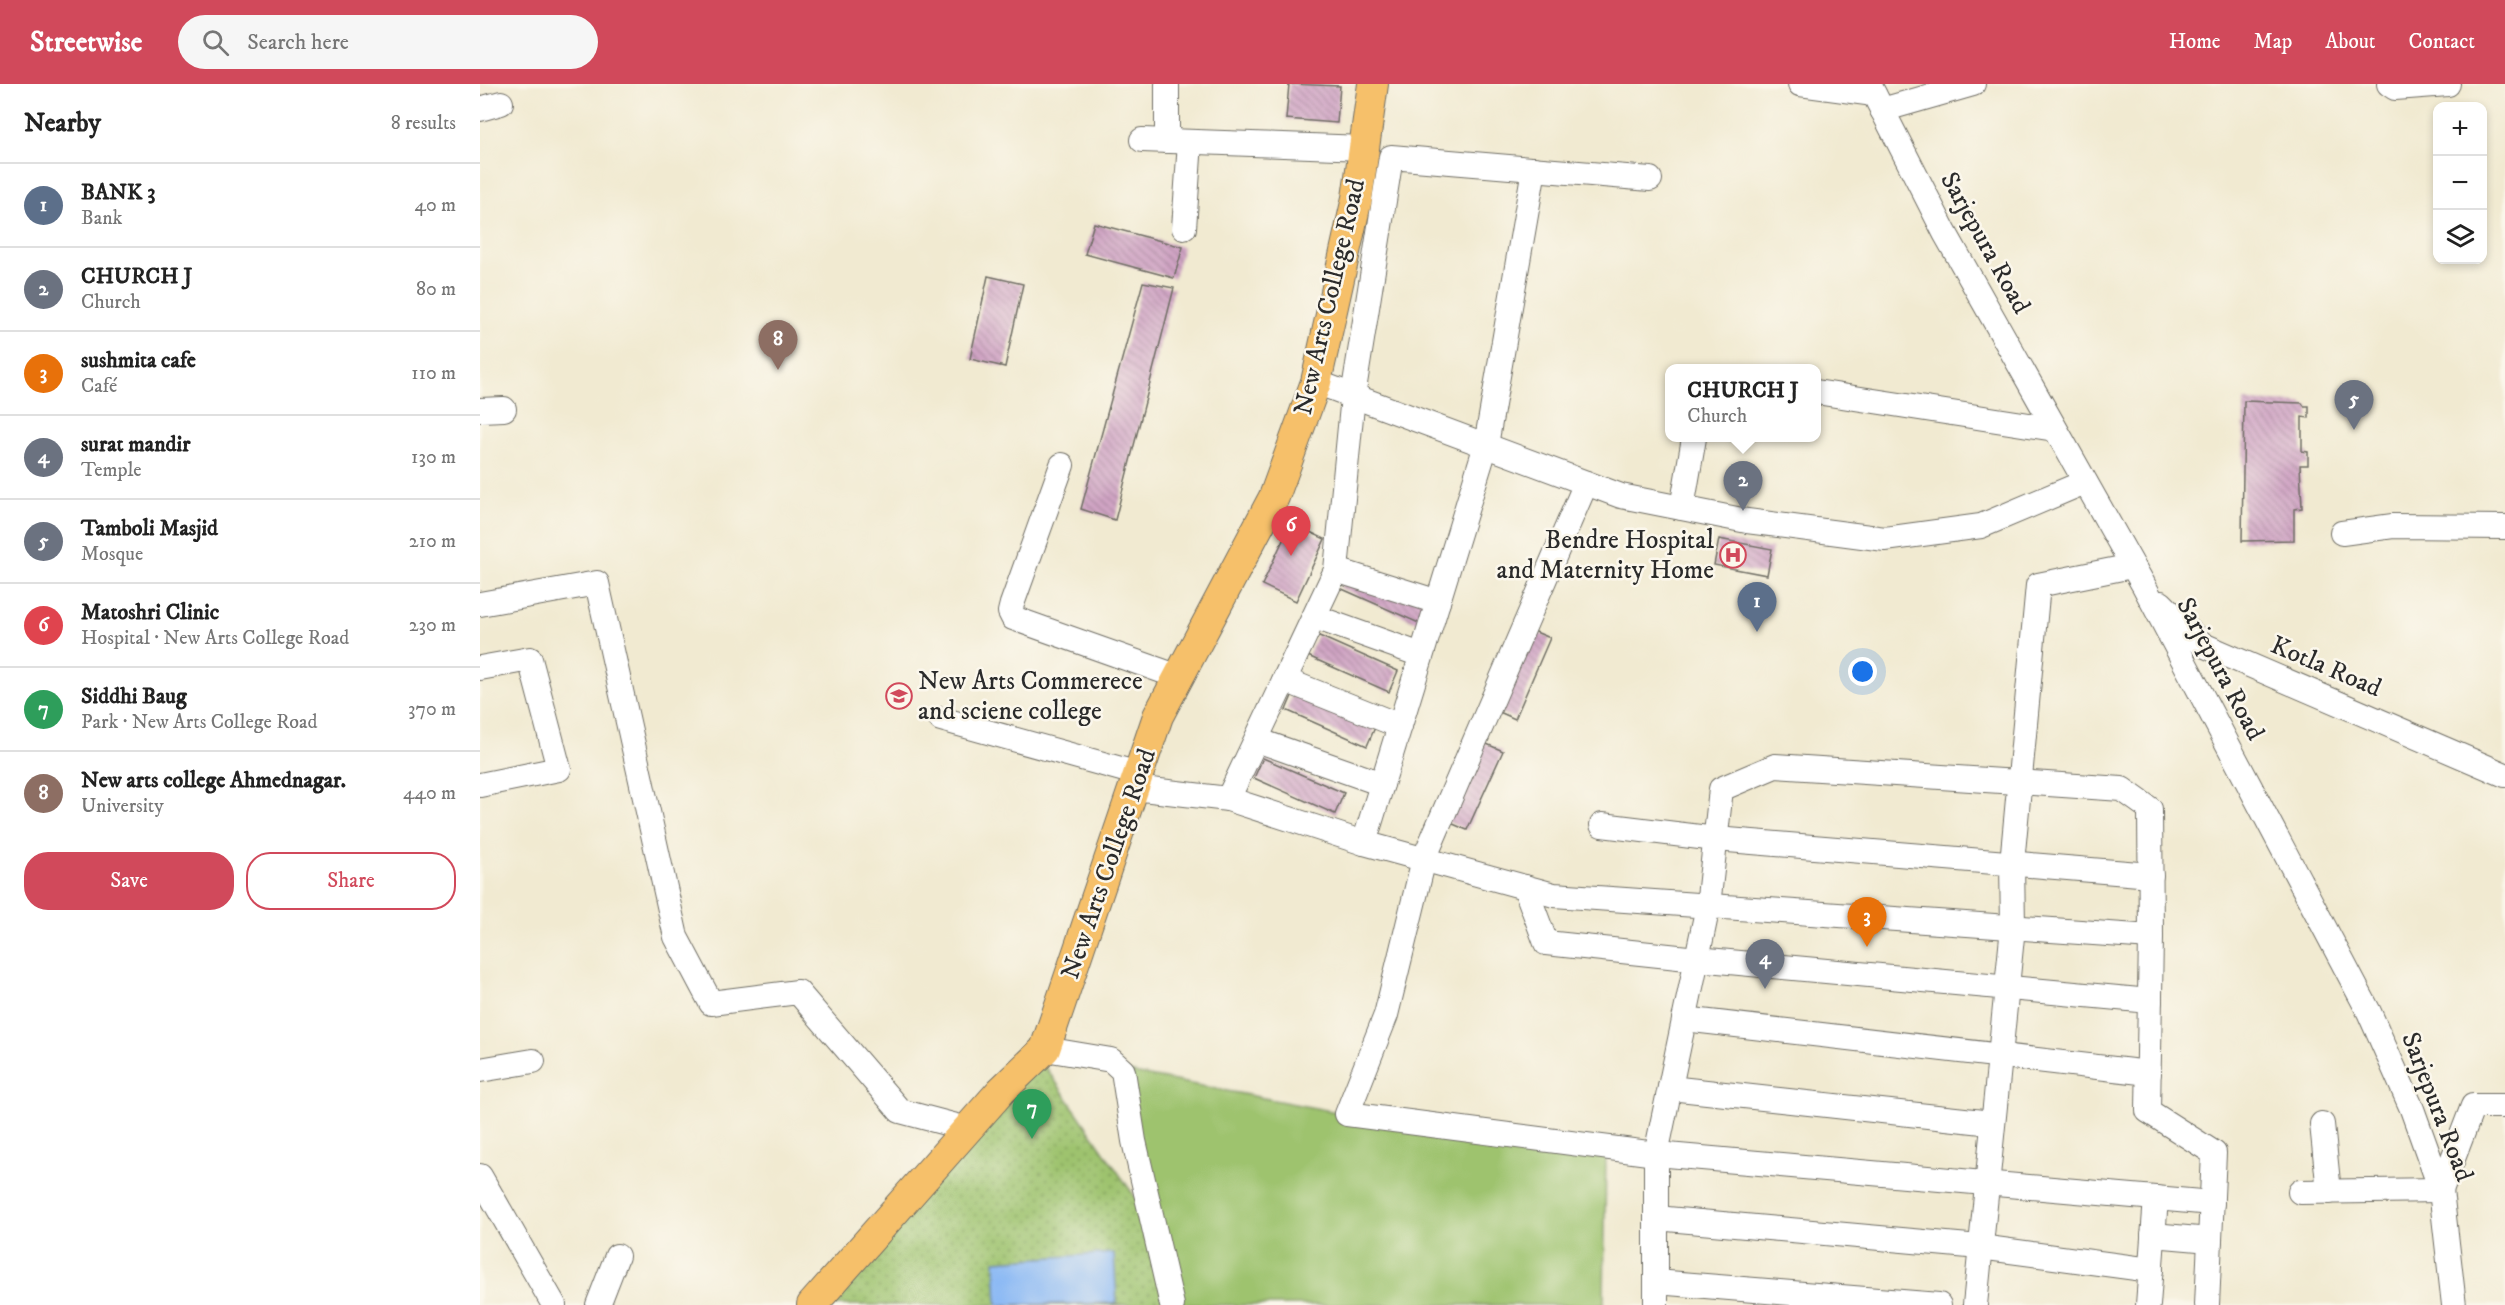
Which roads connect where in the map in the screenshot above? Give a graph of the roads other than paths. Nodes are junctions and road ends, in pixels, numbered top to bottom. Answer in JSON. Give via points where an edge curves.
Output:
{"nodes":[{"id":1,"x":1167,"y":84,"type":"edge"},
{"id":2,"x":1372,"y":84,"type":"edge"},
{"id":3,"x":1800,"y":84,"type":"edge"},
{"id":4,"x":1973,"y":84,"type":"edge"},
{"id":5,"x":2389,"y":84,"type":"edge"},
{"id":6,"x":2448,"y":84,"type":"edge"},
{"id":7,"x":1875,"y":96,"type":"edge"},
{"id":8,"x":1142,"y":140,"type":"dead end"},
{"id":9,"x":1178,"y":141,"type":"junction"},
{"id":10,"x":1364,"y":148,"type":"junction"},
{"id":11,"x":1534,"y":169,"type":"junction"},
{"id":12,"x":1650,"y":179,"type":"dead end"},
{"id":13,"x":1184,"y":228,"type":"dead end"},
{"id":14,"x":1316,"y":382,"type":"junction"},
{"id":15,"x":1821,"y":393,"type":"edge"},
{"id":16,"x":1353,"y":396,"type":"junction"},
{"id":17,"x":2055,"y":429,"type":"junction"},
{"id":18,"x":1693,"y":442,"type":"edge"},
{"id":19,"x":1486,"y":445,"type":"junction"},
{"id":20,"x":1062,"y":465,"type":"dead end"},
{"id":21,"x":2085,"y":482,"type":"junction"},
{"id":22,"x":1586,"y":483,"type":"junction"},
{"id":23,"x":1682,"y":508,"type":"junction"},
{"id":24,"x":2505,"y":527,"type":"edge"},
{"id":25,"x":2342,"y":533,"type":"dead end"},
{"id":26,"x":1336,"y":570,"type":"junction"},
{"id":27,"x":2137,"y":575,"type":"junction"},
{"id":28,"x":1438,"y":602,"type":"junction"},
{"id":29,"x":480,"y":604,"type":"edge"},
{"id":30,"x":1315,"y":617,"type":"junction"},
{"id":31,"x":1421,"y":655,"type":"junction"},
{"id":32,"x":480,"y":668,"type":"edge"},
{"id":33,"x":1179,"y":677,"type":"junction"},
{"id":34,"x":1285,"y":680,"type":"junction"},
{"id":35,"x":941,"y":719,"type":"dead end"},
{"id":36,"x":1400,"y":726,"type":"junction"},
{"id":37,"x":1257,"y":740,"type":"junction"},
{"id":38,"x":2505,"y":775,"type":"edge"},
{"id":39,"x":1137,"y":781,"type":"junction"},
{"id":40,"x":2018,"y":782,"type":"junction"},
{"id":41,"x":1382,"y":784,"type":"junction"},
{"id":42,"x":480,"y":785,"type":"edge"},
{"id":43,"x":1228,"y":799,"type":"junction"},
{"id":44,"x":1602,"y":825,"type":"dead end"},
{"id":45,"x":1716,"y":839,"type":"junction"},
{"id":46,"x":1364,"y":843,"type":"junction"},
{"id":47,"x":1424,"y":859,"type":"junction"},
{"id":48,"x":2012,"y":863,"type":"junction"},
{"id":49,"x":2151,"y":875,"type":"junction"},
{"id":50,"x":1526,"y":887,"type":"junction"},
{"id":51,"x":1708,"y":906,"type":"junction"},
{"id":52,"x":2013,"y":927,"type":"junction"},
{"id":53,"x":2151,"y":937,"type":"junction"},
{"id":54,"x":1697,"y":959,"type":"junction"},
{"id":55,"x":2006,"y":987,"type":"junction"},
{"id":56,"x":2150,"y":1000,"type":"junction"},
{"id":57,"x":1684,"y":1019,"type":"junction"},
{"id":58,"x":1045,"y":1049,"type":"junction"},
{"id":59,"x":1998,"y":1056,"type":"junction"},
{"id":60,"x":533,"y":1061,"type":"dead end"},
{"id":61,"x":480,"y":1070,"type":"edge"},
{"id":62,"x":2149,"y":1073,"type":"junction"},
{"id":63,"x":1670,"y":1088,"type":"junction"},
{"id":64,"x":2505,"y":1106,"type":"edge"},
{"id":65,"x":1992,"y":1123,"type":"junction"},
{"id":66,"x":2322,"y":1124,"type":"dead end"},
{"id":67,"x":968,"y":1129,"type":"junction"},
{"id":68,"x":1656,"y":1154,"type":"junction"},
{"id":69,"x":480,"y":1176,"type":"edge"},
{"id":70,"x":1986,"y":1183,"type":"junction"},
{"id":71,"x":2441,"y":1190,"type":"junction"},
{"id":72,"x":2329,"y":1191,"type":"junction"},
{"id":73,"x":2300,"y":1192,"type":"dead end"},
{"id":74,"x":2156,"y":1198,"type":"junction"},
{"id":75,"x":2212,"y":1203,"type":"junction"},
{"id":76,"x":1656,"y":1218,"type":"junction"},
{"id":77,"x":2153,"y":1235,"type":"junction"},
{"id":78,"x":2210,"y":1240,"type":"junction"},
{"id":79,"x":1980,"y":1247,"type":"junction"},
{"id":80,"x":617,"y":1256,"type":"dead end"},
{"id":81,"x":2151,"y":1270,"type":"junction"},
{"id":82,"x":1656,"y":1293,"type":"edge"},
{"id":83,"x":554,"y":1305,"type":"edge"},
{"id":84,"x":598,"y":1305,"type":"edge"},
{"id":85,"x":812,"y":1305,"type":"edge"},
{"id":86,"x":1172,"y":1305,"type":"edge"},
{"id":87,"x":1939,"y":1305,"type":"edge"},
{"id":88,"x":1975,"y":1305,"type":"edge"},
{"id":89,"x":2148,"y":1305,"type":"edge"},
{"id":90,"x":2206,"y":1305,"type":"edge"},
{"id":91,"x":2454,"y":1305,"type":"edge"}],
"edges":[{"from":1,"to":9,"type":"street"},
{"from":2,"to":10,"type":"main road","name":"New Arts College Road"},
{"from":3,"to":7,"type":"street"},
{"from":4,"to":7,"type":"street"},
{"from":5,"to":6,"type":"street","via":[[2395,88]]},
{"from":7,"to":17,"type":"street","name":"Sarjepura Road","via":[[1945,233]]},
{"from":8,"to":9,"type":"street"},
{"from":9,"to":10,"type":"street"},
{"from":9,"to":13,"type":"street"},
{"from":10,"to":14,"type":"main road","name":"New Arts College Road","via":[[1357,198]]},
{"from":11,"to":12,"type":"street"},
{"from":11,"to":16,"type":"street","via":[[1391,157]]},
{"from":11,"to":19,"type":"street"},
{"from":14,"to":16,"type":"street"},
{"from":14,"to":33,"type":"main road","name":"New Arts College Road","via":[[1274,497]]},
{"from":15,"to":17,"type":"street"},
{"from":16,"to":19,"type":"street"},
{"from":16,"to":26,"type":"street"},
{"from":17,"to":21,"type":"street","name":"Sarjepura Road"},
{"from":18,"to":23,"type":"street"},
{"from":19,"to":22,"type":"street"},
{"from":19,"to":28,"type":"street"},
{"from":20,"to":33,"type":"street","via":[[1012,604],[1013,618]]},
{"from":21,"to":23,"type":"street","via":[[1981,526],[1885,539],[1747,521]]},
{"from":21,"to":27,"type":"street","name":"Sarjepura Road"},
{"from":22,"to":23,"type":"street","via":[[1621,496]]},
{"from":22,"to":47,"type":"street"},
{"from":24,"to":25,"type":"street","via":[[2393,526]]},
{"from":26,"to":28,"type":"street"},
{"from":26,"to":30,"type":"street"},
{"from":27,"to":38,"type":"street","name":"Kotla Road","via":[[2203,645]]},
{"from":27,"to":40,"type":"street","via":[[2038,585]]},
{"from":27,"to":71,"type":"street","name":"Sarjepura Road","via":[[2369,1012],[2412,1109]]},
{"from":28,"to":31,"type":"street"},
{"from":29,"to":67,"type":"street","via":[[597,583],[676,937],[711,1003],[798,992],[900,1111]]},
{"from":30,"to":31,"type":"street"},
{"from":30,"to":34,"type":"street"},
{"from":31,"to":36,"type":"street"},
{"from":32,"to":42,"type":"street","via":[[530,659],[559,769]]},
{"from":33,"to":39,"type":"main road","name":"New Arts College Road","via":[[1158,716]]},
{"from":34,"to":36,"type":"street"},
{"from":34,"to":37,"type":"street"},
{"from":35,"to":39,"type":"street"},
{"from":36,"to":41,"type":"street"},
{"from":37,"to":41,"type":"street"},
{"from":37,"to":43,"type":"street"},
{"from":39,"to":43,"type":"street"},
{"from":39,"to":58,"type":"main road","name":"New Arts College Road"},
{"from":40,"to":45,"type":"street","via":[[1775,766],[1721,789]]},
{"from":40,"to":48,"type":"street"},
{"from":40,"to":49,"type":"street","via":[[2122,789],[2150,809]]},
{"from":41,"to":46,"type":"street"},
{"from":43,"to":46,"type":"street"},
{"from":44,"to":45,"type":"street"},
{"from":45,"to":48,"type":"street"},
{"from":45,"to":51,"type":"street"},
{"from":46,"to":47,"type":"street"},
{"from":47,"to":50,"type":"street"},
{"from":47,"to":68,"type":"street","via":[[1386,1015],[1347,1114]]},
{"from":48,"to":49,"type":"street"},
{"from":48,"to":52,"type":"street"},
{"from":49,"to":53,"type":"street"},
{"from":50,"to":51,"type":"street","via":[[1554,895]]},
{"from":50,"to":54,"type":"street","via":[[1546,943]]},
{"from":51,"to":52,"type":"street"},
{"from":51,"to":54,"type":"street"},
{"from":52,"to":53,"type":"street"},
{"from":52,"to":55,"type":"street"},
{"from":53,"to":56,"type":"street"},
{"from":54,"to":55,"type":"street"},
{"from":54,"to":57,"type":"street"},
{"from":55,"to":56,"type":"street"},
{"from":55,"to":59,"type":"street"},
{"from":56,"to":62,"type":"street"},
{"from":57,"to":59,"type":"street"},
{"from":57,"to":63,"type":"street"},
{"from":58,"to":67,"type":"main road","name":"New Arts College Road"},
{"from":58,"to":86,"type":"street","via":[[1111,1060],[1122,1071]]},
{"from":59,"to":62,"type":"street"},
{"from":59,"to":65,"type":"street"},
{"from":60,"to":61,"type":"street"},
{"from":62,"to":75,"type":"street","via":[[2148,1111],[2214,1153]]},
{"from":63,"to":65,"type":"street"},
{"from":63,"to":68,"type":"street"},
{"from":64,"to":71,"type":"street","via":[[2473,1106]]},
{"from":65,"to":70,"type":"street"},
{"from":66,"to":72,"type":"street"},
{"from":67,"to":85,"type":"main road","name":"New Arts College Road"},
{"from":68,"to":70,"type":"street"},
{"from":68,"to":76,"type":"street"},
{"from":69,"to":83,"type":"street"},
{"from":70,"to":74,"type":"street"},
{"from":70,"to":79,"type":"street"},
{"from":71,"to":72,"type":"street"},
{"from":71,"to":91,"type":"street","name":"Sarjepura Road"},
{"from":72,"to":73,"type":"street"},
{"from":74,"to":75,"type":"street"},
{"from":74,"to":77,"type":"street"},
{"from":75,"to":78,"type":"street"},
{"from":76,"to":79,"type":"street"},
{"from":76,"to":82,"type":"street"},
{"from":77,"to":78,"type":"street"},
{"from":77,"to":81,"type":"street"},
{"from":78,"to":90,"type":"street"},
{"from":79,"to":81,"type":"street"},
{"from":79,"to":88,"type":"street"},
{"from":80,"to":84,"type":"street"},
{"from":81,"to":89,"type":"street"},
{"from":82,"to":87,"type":"street"}]}
